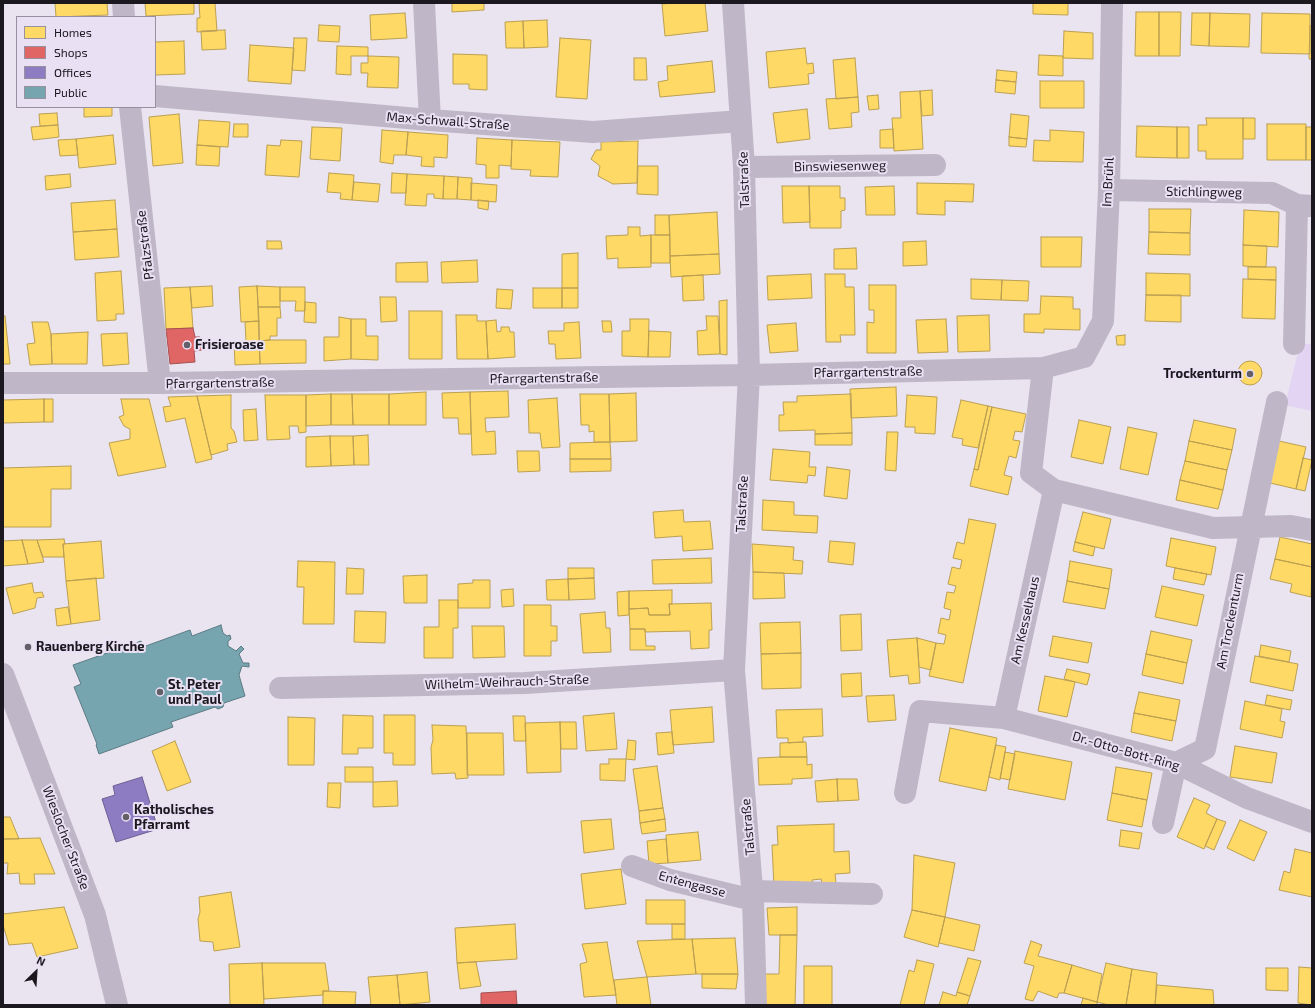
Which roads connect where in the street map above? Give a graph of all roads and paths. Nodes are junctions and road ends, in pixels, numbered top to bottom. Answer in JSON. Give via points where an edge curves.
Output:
{"nodes":[{"id":1,"x":123,"y":3,"type":"edge"},
{"id":2,"x":424,"y":3,"type":"edge"},
{"id":3,"x":733,"y":3,"type":"edge"},
{"id":4,"x":1112,"y":3,"type":"edge"},
{"id":5,"x":124,"y":16,"type":"edge"},
{"id":6,"x":156,"y":96,"type":"edge"},
{"id":7,"x":130,"y":108,"type":"edge"},
{"id":8,"x":430,"y":120,"type":"junction"},
{"id":9,"x":741,"y":121,"type":"junction"},
{"id":10,"x":935,"y":165,"type":"dead end"},
{"id":11,"x":744,"y":167,"type":"junction"},
{"id":12,"x":1109,"y":190,"type":"junction"},
{"id":13,"x":1304,"y":206,"type":"edge"},
{"id":14,"x":1294,"y":344,"type":"dead end"},
{"id":15,"x":1084,"y":357,"type":"joint"},
{"id":16,"x":1043,"y":368,"type":"junction"},
{"id":17,"x":749,"y":375,"type":"junction"},
{"id":18,"x":3,"y":383,"type":"edge"},
{"id":19,"x":160,"y":384,"type":"junction"},
{"id":20,"x":1277,"y":402,"type":"dead end"},
{"id":21,"x":1054,"y":490,"type":"junction"},
{"id":22,"x":1250,"y":526,"type":"junction"},
{"id":23,"x":1312,"y":530,"type":"edge"},
{"id":24,"x":734,"y":670,"type":"junction"},
{"id":25,"x":3,"y":674,"type":"edge"},
{"id":26,"x":280,"y":688,"type":"dead end"},
{"id":27,"x":1004,"y":718,"type":"junction"},
{"id":28,"x":1176,"y":763,"type":"junction"},
{"id":29,"x":906,"y":793,"type":"dead end"},
{"id":30,"x":1312,"y":822,"type":"edge"},
{"id":31,"x":1163,"y":823,"type":"dead end"},
{"id":32,"x":632,"y":866,"type":"dead end"},
{"id":33,"x":872,"y":894,"type":"dead end"},
{"id":34,"x":753,"y":896,"type":"junction"},
{"id":35,"x":117,"y":1005,"type":"edge"},
{"id":36,"x":756,"y":1005,"type":"edge"}],
"edges":[{"from":1,"to":5,"type":"street"},
{"from":2,"to":8,"type":"street"},
{"from":3,"to":9,"type":"street","name":"Talstraße"},
{"from":4,"to":12,"type":"street","name":"Im Brühl"},
{"from":6,"to":8,"type":"street","name":"Max-Schwall-Straße"},
{"from":7,"to":19,"type":"street","name":"Pfalzstraße"},
{"from":8,"to":9,"type":"street","name":"Max-Schwall-Straße","via":[[593,132]]},
{"from":9,"to":11,"type":"street","name":"Talstraße"},
{"from":10,"to":11,"type":"street","name":"Binswiesenweg"},
{"from":11,"to":17,"type":"street","name":"Talstraße"},
{"from":12,"to":13,"type":"street","name":"Stichlingweg","via":[[1272,193]]},
{"from":12,"to":15,"type":"street","name":"Im Brühl","via":[[1103,321]]},
{"from":13,"to":14,"type":"street","name":"Stichlingweg"},
{"from":15,"to":16,"type":"street","name":"Pfarrgartenstraße"},
{"from":16,"to":17,"type":"street","name":"Pfarrgartenstraße"},
{"from":16,"to":21,"type":"street","via":[[1030,473]]},
{"from":17,"to":19,"type":"street","name":"Pfarrgartenstraße"},
{"from":17,"to":24,"type":"street","name":"Talstraße"},
{"from":18,"to":19,"type":"street","name":"Pfarrgartenstraße"},
{"from":20,"to":22,"type":"street","name":"Am Trockenturm"},
{"from":21,"to":22,"type":"street","via":[[1213,528]]},
{"from":21,"to":27,"type":"street","name":"Am Kesselhaus"},
{"from":22,"to":23,"type":"street","via":[[1291,526]]},
{"from":22,"to":28,"type":"street","name":"Am Trockenturm","via":[[1205,749]]},
{"from":24,"to":26,"type":"street","name":"Wilhelm-Weihrauch-Straße","via":[[525,683]]},
{"from":24,"to":34,"type":"street","name":"Talstraße"},
{"from":25,"to":35,"type":"street","name":"Wieslocher Straße","via":[[96,915]]},
{"from":27,"to":28,"type":"street","name":"Dr.-Otto-Bott-Ring"},
{"from":27,"to":29,"type":"street","via":[[920,711]]},
{"from":28,"to":30,"type":"street","name":"Dr.-Otto-Bott-Ring","via":[[1247,798]]},
{"from":28,"to":31,"type":"street"},
{"from":32,"to":34,"type":"street","name":"Entengasse","via":[[670,880]]},
{"from":33,"to":34,"type":"street","name":"Entengasse"},
{"from":34,"to":36,"type":"street","name":"Talstraße"}]}
